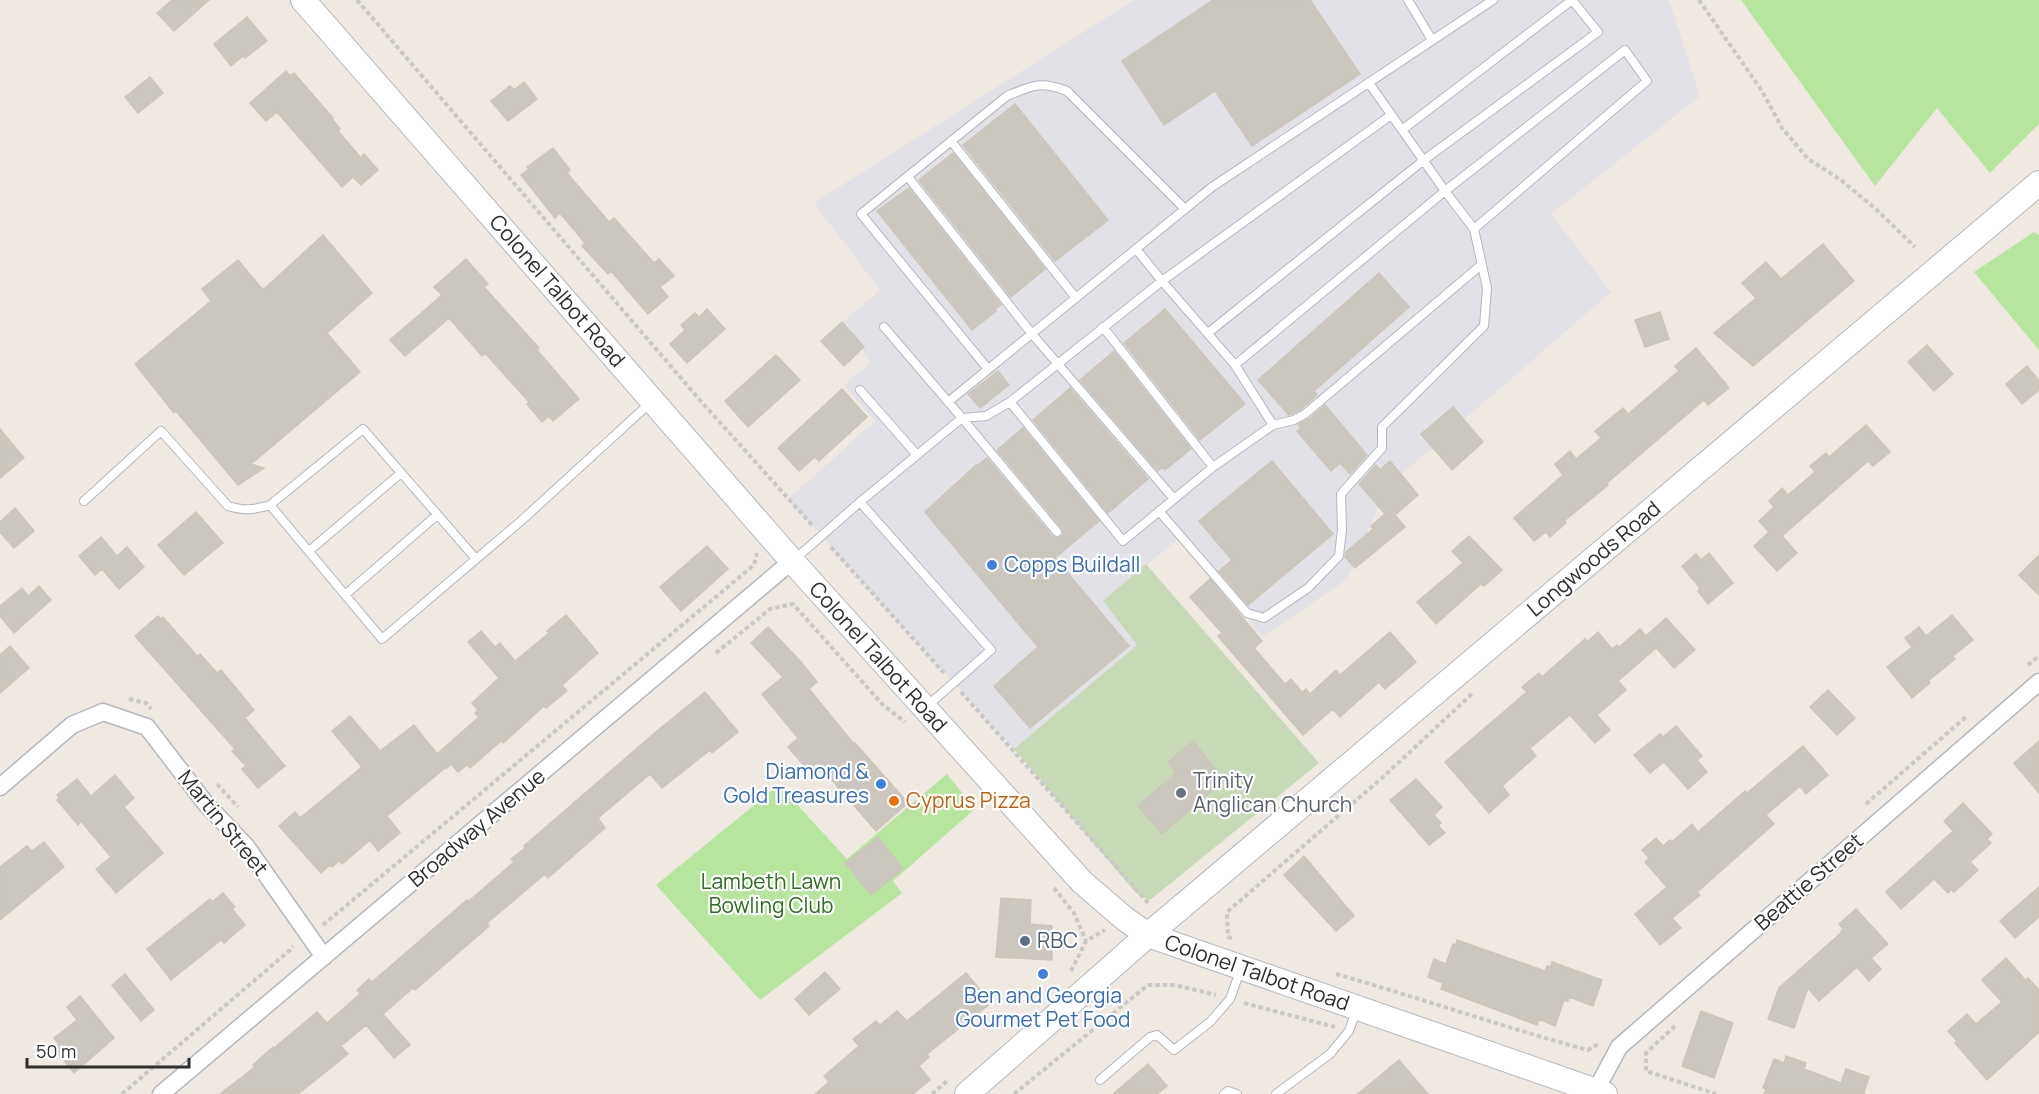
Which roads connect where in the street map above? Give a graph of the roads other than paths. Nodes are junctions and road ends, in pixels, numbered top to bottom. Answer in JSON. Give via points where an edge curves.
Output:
{"nodes":[{"id":1,"x":303,"y":0,"type":"edge"},
{"id":2,"x":1408,"y":0,"type":"edge"},
{"id":3,"x":1493,"y":0,"type":"edge"},
{"id":4,"x":1572,"y":0,"type":"edge"},
{"id":5,"x":1432,"y":40,"type":"junction"},
{"id":6,"x":1369,"y":82,"type":"junction"},
{"id":7,"x":1391,"y":115,"type":"junction"},
{"id":8,"x":1402,"y":130,"type":"junction"},
{"id":9,"x":951,"y":141,"type":"junction"},
{"id":10,"x":1424,"y":160,"type":"junction"},
{"id":11,"x":908,"y":177,"type":"junction"},
{"id":12,"x":2039,"y":183,"type":"edge"},
{"id":13,"x":1445,"y":191,"type":"junction"},
{"id":14,"x":1185,"y":209,"type":"junction"},
{"id":15,"x":1474,"y":229,"type":"junction"},
{"id":16,"x":1136,"y":249,"type":"junction"},
{"id":17,"x":1481,"y":265,"type":"junction"},
{"id":18,"x":1162,"y":282,"type":"junction"},
{"id":19,"x":1076,"y":298,"type":"junction"},
{"id":20,"x":884,"y":327,"type":"dead end"},
{"id":21,"x":1103,"y":327,"type":"junction"},
{"id":22,"x":1032,"y":333,"type":"junction"},
{"id":23,"x":1208,"y":333,"type":"junction"},
{"id":24,"x":1058,"y":364,"type":"junction"},
{"id":25,"x":1235,"y":364,"type":"junction"},
{"id":26,"x":988,"y":369,"type":"junction"},
{"id":27,"x":860,"y":390,"type":"dead end"},
{"id":28,"x":653,"y":401,"type":"junction"},
{"id":29,"x":948,"y":402,"type":"junction"},
{"id":30,"x":1011,"y":402,"type":"junction"},
{"id":31,"x":962,"y":418,"type":"junction"},
{"id":32,"x":1273,"y":425,"type":"junction"},
{"id":33,"x":917,"y":455,"type":"junction"},
{"id":34,"x":1213,"y":467,"type":"junction"},
{"id":35,"x":401,"y":473,"type":"junction"},
{"id":36,"x":1174,"y":499,"type":"junction"},
{"id":37,"x":84,"y":501,"type":"dead end"},
{"id":38,"x":860,"y":502,"type":"junction"},
{"id":39,"x":270,"y":505,"type":"junction"},
{"id":40,"x":1159,"y":511,"type":"junction"},
{"id":41,"x":437,"y":515,"type":"junction"},
{"id":42,"x":1057,"y":532,"type":"dead end"},
{"id":43,"x":309,"y":551,"type":"junction"},
{"id":44,"x":476,"y":559,"type":"junction"},
{"id":45,"x":792,"y":561,"type":"junction"},
{"id":46,"x":345,"y":595,"type":"junction"},
{"id":47,"x":2039,"y":682,"type":"edge"},
{"id":48,"x":925,"y":708,"type":"junction"},
{"id":49,"x":0,"y":787,"type":"edge"},
{"id":50,"x":1148,"y":935,"type":"junction"},
{"id":51,"x":324,"y":957,"type":"junction"},
{"id":52,"x":1241,"y":967,"type":"junction"},
{"id":53,"x":1357,"y":1008,"type":"junction"},
{"id":54,"x":1100,"y":1080,"type":"dead end"},
{"id":55,"x":1598,"y":1093,"type":"edge"},
{"id":56,"x":161,"y":1094,"type":"edge"},
{"id":57,"x":967,"y":1094,"type":"edge"},
{"id":58,"x":1224,"y":1094,"type":"edge"},
{"id":59,"x":1237,"y":1094,"type":"edge"},
{"id":60,"x":1276,"y":1094,"type":"edge"}],
"edges":[{"from":1,"to":28,"type":"main road","name":"Colonel Talbot Road"},
{"from":2,"to":5,"type":"lane"},
{"from":3,"to":5,"type":"lane"},
{"from":4,"to":8,"type":"lane"},
{"from":4,"to":10,"type":"lane","via":[[1598,32]]},
{"from":5,"to":6,"type":"lane"},
{"from":6,"to":7,"type":"lane"},
{"from":6,"to":14,"type":"lane"},
{"from":7,"to":8,"type":"lane"},
{"from":7,"to":18,"type":"lane"},
{"from":8,"to":10,"type":"lane"},
{"from":9,"to":11,"type":"lane"},
{"from":9,"to":14,"type":"lane","via":[[1007,96],[1050,84],[1067,91]]},
{"from":9,"to":19,"type":"lane"},
{"from":10,"to":13,"type":"lane"},
{"from":10,"to":23,"type":"lane"},
{"from":11,"to":22,"type":"lane"},
{"from":11,"to":26,"type":"lane","via":[[861,214]]},
{"from":12,"to":50,"type":"main road","name":"Longwoods Road"},
{"from":13,"to":15,"type":"lane"},
{"from":13,"to":15,"type":"lane","via":[[1625,50],[1647,81]]},
{"from":13,"to":25,"type":"lane"},
{"from":14,"to":16,"type":"lane"},
{"from":15,"to":17,"type":"lane"},
{"from":16,"to":18,"type":"lane"},
{"from":16,"to":19,"type":"lane"},
{"from":17,"to":32,"type":"lane","via":[[1305,414]]},
{"from":17,"to":40,"type":"lane","via":[[1486,288],[1484,326],[1382,427],[1382,448],[1341,494],[1339,556],[1308,588],[1264,618],[1247,613]]},
{"from":18,"to":21,"type":"lane"},
{"from":18,"to":23,"type":"lane"},
{"from":19,"to":22,"type":"lane"},
{"from":20,"to":29,"type":"lane"},
{"from":21,"to":24,"type":"lane"},
{"from":21,"to":34,"type":"lane"},
{"from":22,"to":24,"type":"lane"},
{"from":22,"to":26,"type":"lane"},
{"from":23,"to":25,"type":"lane"},
{"from":24,"to":30,"type":"lane"},
{"from":24,"to":36,"type":"lane"},
{"from":25,"to":32,"type":"lane"},
{"from":26,"to":29,"type":"lane"},
{"from":27,"to":33,"type":"lane"},
{"from":28,"to":44,"type":"lane"},
{"from":28,"to":45,"type":"main road","name":"Colonel Talbot Road"},
{"from":29,"to":31,"type":"lane"},
{"from":30,"to":31,"type":"lane","via":[[986,416]]},
{"from":30,"to":40,"type":"lane","via":[[1123,542]]},
{"from":31,"to":33,"type":"lane"},
{"from":31,"to":42,"type":"lane"},
{"from":32,"to":34,"type":"lane"},
{"from":33,"to":38,"type":"lane"},
{"from":34,"to":36,"type":"lane"},
{"from":35,"to":39,"type":"lane","via":[[363,429]]},
{"from":35,"to":41,"type":"lane"},
{"from":35,"to":43,"type":"lane"},
{"from":36,"to":40,"type":"lane"},
{"from":37,"to":39,"type":"lane","via":[[161,431],[228,506],[254,510]]},
{"from":38,"to":45,"type":"lane"},
{"from":38,"to":48,"type":"lane","via":[[991,650]]},
{"from":39,"to":43,"type":"lane"},
{"from":41,"to":44,"type":"lane"},
{"from":41,"to":46,"type":"lane"},
{"from":43,"to":46,"type":"lane"},
{"from":44,"to":46,"type":"lane","via":[[382,639]]},
{"from":45,"to":48,"type":"main road","name":"Colonel Talbot Road"},
{"from":45,"to":51,"type":"street","name":"Broadway Avenue"},
{"from":47,"to":55,"type":"street","name":"Beattie Street","via":[[1619,1047]]},
{"from":48,"to":50,"type":"main road","name":"Colonel Talbot Road","via":[[1082,882]]},
{"from":49,"to":51,"type":"street","name":"Martin Street","via":[[72,725],[103,712],[147,728],[206,804],[246,846]]},
{"from":50,"to":52,"type":"main road","name":"Colonel Talbot Road"},
{"from":50,"to":57,"type":"main road","name":"Longwoods Road"},
{"from":51,"to":56,"type":"street","name":"Broadway Avenue"},
{"from":52,"to":53,"type":"main road","name":"Colonel Talbot Road"},
{"from":52,"to":54,"type":"lane","via":[[1230,999],[1210,1022],[1174,1050],[1157,1035],[1150,1037]]},
{"from":53,"to":55,"type":"main road","name":"Colonel Talbot Road"},
{"from":53,"to":60,"type":"lane","via":[[1348,1031],[1330,1054]]},
{"from":58,"to":59,"type":"lane"}]}
